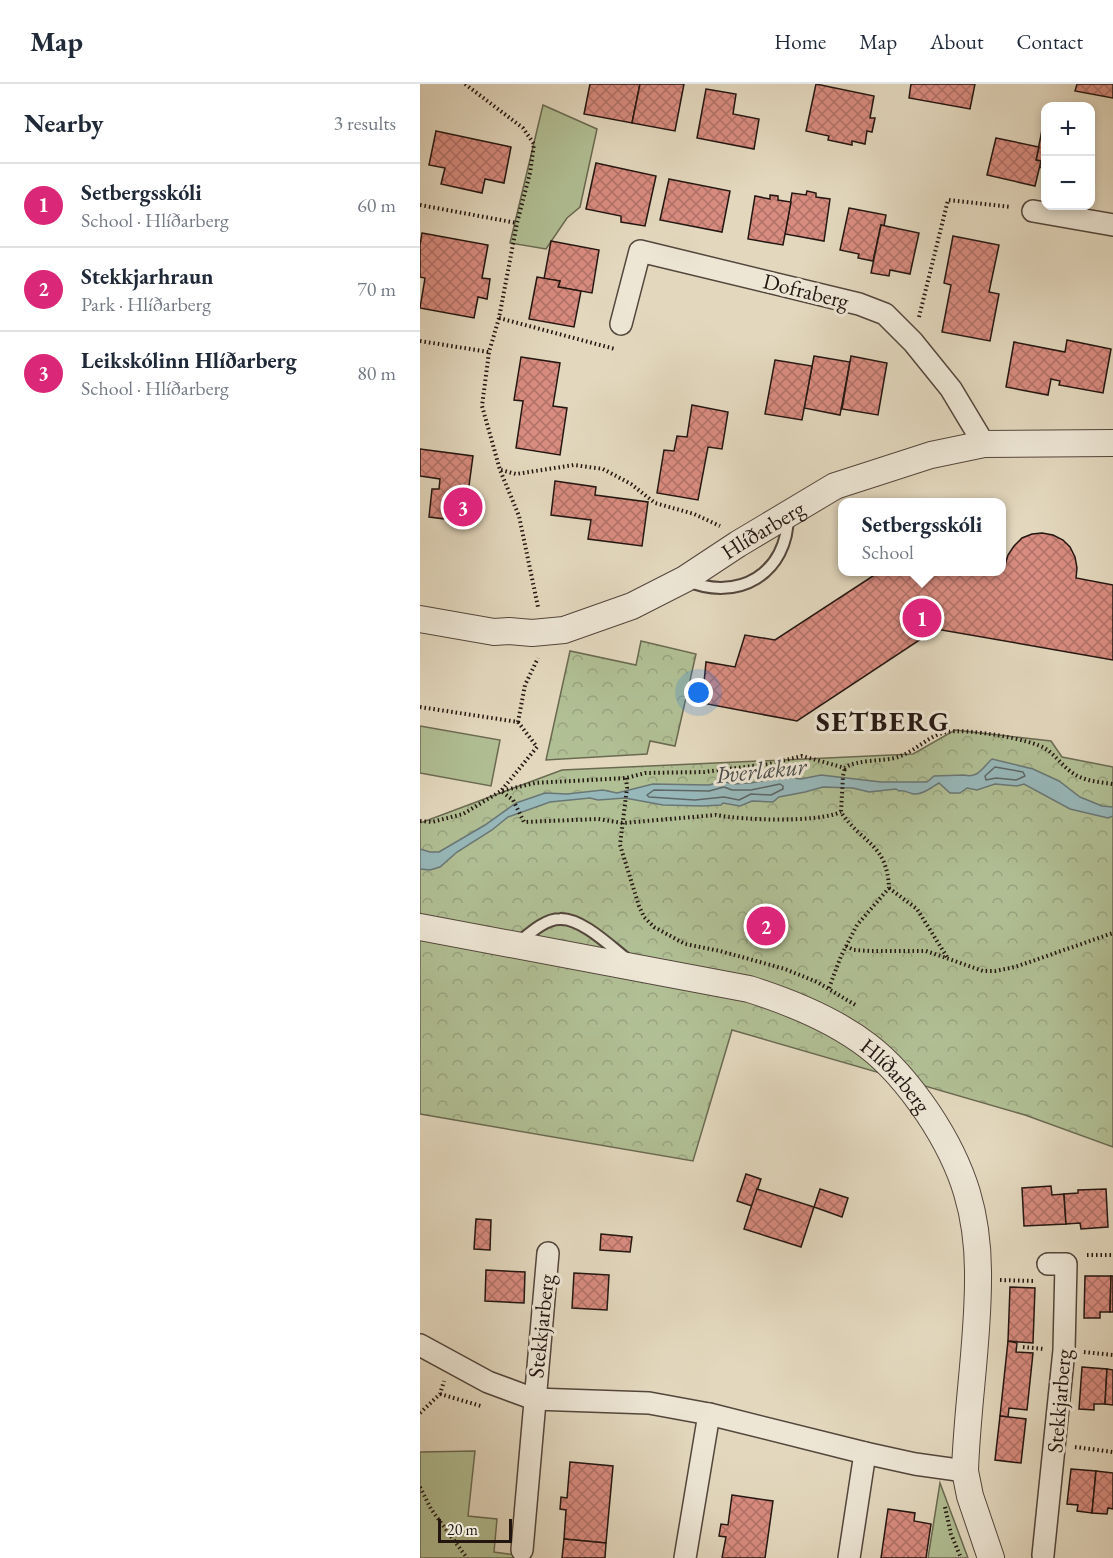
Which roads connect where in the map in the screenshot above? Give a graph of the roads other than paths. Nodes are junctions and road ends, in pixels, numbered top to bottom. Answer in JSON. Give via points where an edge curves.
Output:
{"nodes":[{"id":1,"x":1033,"y":211,"type":"road end"},
{"id":2,"x":1113,"y":225,"type":"edge"},
{"id":3,"x":621,"y":324,"type":"dead end"},
{"id":4,"x":1113,"y":443,"type":"edge"},
{"id":5,"x":984,"y":444,"type":"junction"},
{"id":6,"x":788,"y":514,"type":"junction"},
{"id":7,"x":685,"y":579,"type":"junction"},
{"id":8,"x":420,"y":619,"type":"edge"},
{"id":9,"x":420,"y":927,"type":"edge"},
{"id":10,"x":515,"y":945,"type":"junction"},
{"id":11,"x":638,"y":968,"type":"junction"},
{"id":12,"x":548,"y":1253,"type":"dead end"},
{"id":13,"x":1048,"y":1264,"type":"dead end"},
{"id":14,"x":420,"y":1345,"type":"edge"},
{"id":15,"x":534,"y":1400,"type":"junction"},
{"id":16,"x":709,"y":1414,"type":"junction"},
{"id":17,"x":865,"y":1453,"type":"junction"},
{"id":18,"x":965,"y":1471,"type":"junction"},
{"id":19,"x":522,"y":1550,"type":"dead end"},
{"id":20,"x":1042,"y":1557,"type":"edge"},
{"id":21,"x":685,"y":1558,"type":"edge"},
{"id":22,"x":849,"y":1558,"type":"edge"},
{"id":23,"x":991,"y":1558,"type":"edge"}],
"edges":[{"from":1,"to":2,"type":"street"},
{"from":3,"to":5,"type":"street","name":"Dofraberg","via":[[640,251],[859,304],[885,314],[913,342],[951,389]]},
{"from":4,"to":5,"type":"street","name":"Hlíðarberg"},
{"from":5,"to":6,"type":"street","name":"Hlíðarberg","via":[[931,455],[835,486]]},
{"from":6,"to":7,"type":"street","name":"Hlíðarberg"},
{"from":6,"to":7,"type":"lane","via":[[788,528],[772,565],[748,583],[716,589]]},
{"from":7,"to":8,"type":"street","name":"Hlíðarberg","via":[[632,606],[564,630],[494,632]]},
{"from":9,"to":10,"type":"street","name":"Hlíðarberg"},
{"from":10,"to":11,"type":"street","name":"Hlíðarberg"},
{"from":10,"to":11,"type":"lane","via":[[538,927],[559,919],[576,921]]},
{"from":11,"to":18,"type":"street","name":"Hlíðarberg","via":[[749,989],[778,998],[840,1028],[867,1045],[902,1077],[945,1138],[966,1184],[976,1233],[977,1313]]},
{"from":12,"to":15,"type":"street","name":"Stekkjarberg"},
{"from":13,"to":20,"type":"street","name":"Stekkjarberg","via":[[1066,1264],[1065,1350]]},
{"from":14,"to":15,"type":"street","name":"Stekkjarberg","via":[[488,1382]]},
{"from":15,"to":16,"type":"street","name":"Stekkjarberg","via":[[650,1403]]},
{"from":15,"to":19,"type":"street","name":"Stekkjarberg"},
{"from":16,"to":17,"type":"street","name":"Stekkjarberg"},
{"from":16,"to":21,"type":"street"},
{"from":17,"to":18,"type":"street","name":"Stekkjarberg"},
{"from":17,"to":22,"type":"street"},
{"from":18,"to":23,"type":"street","name":"Hlíðarberg"}]}
